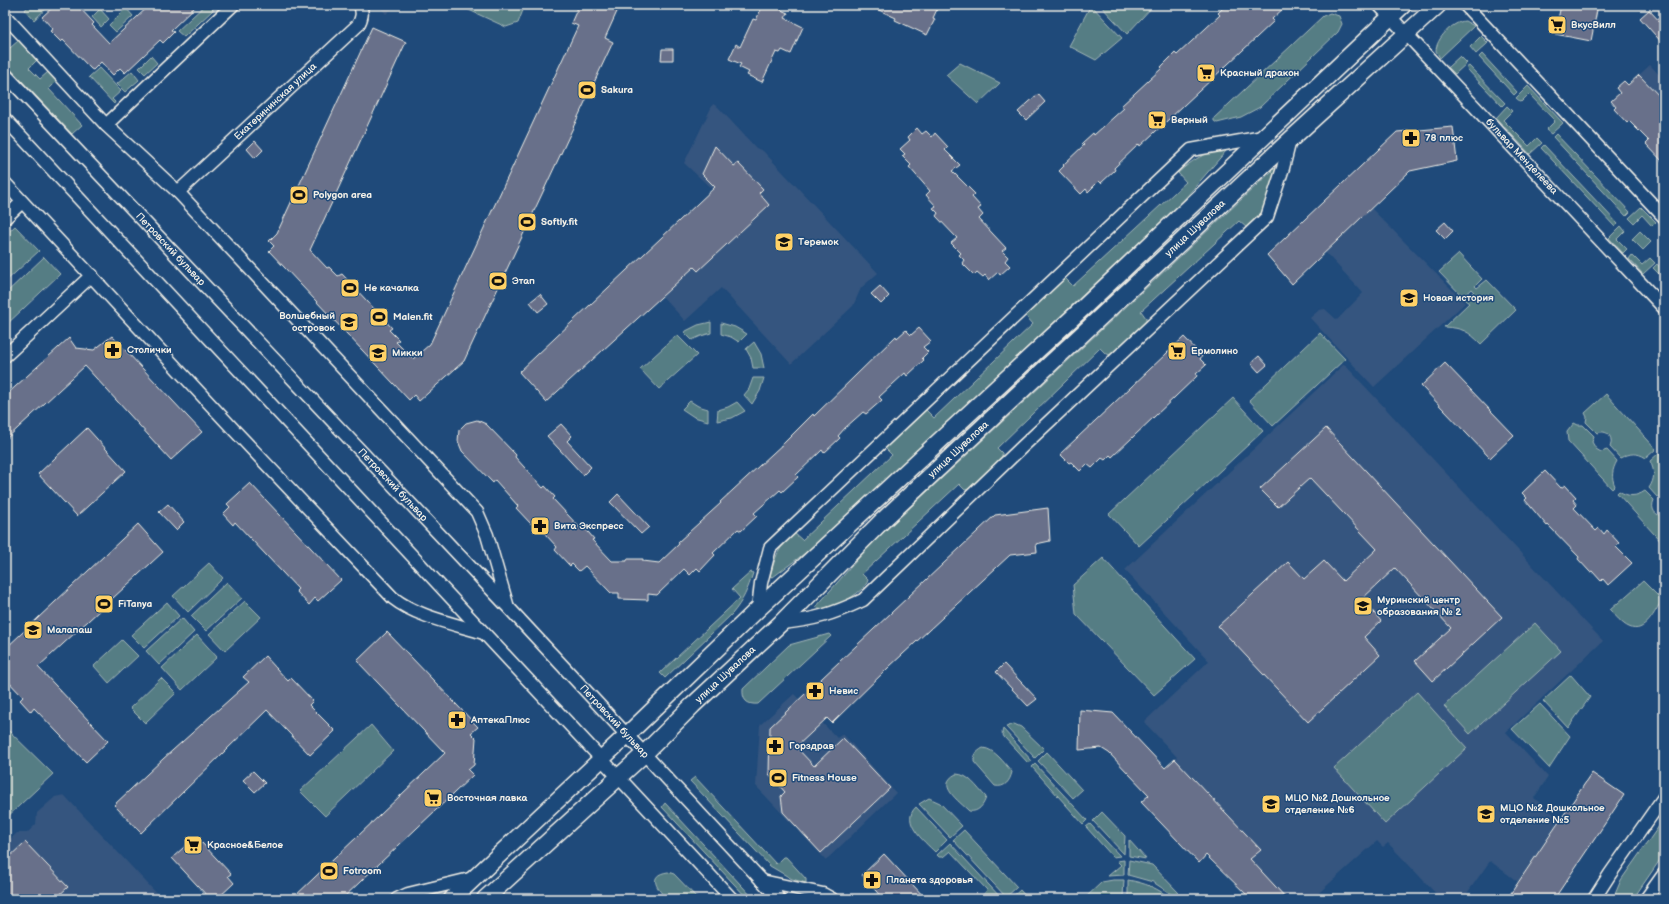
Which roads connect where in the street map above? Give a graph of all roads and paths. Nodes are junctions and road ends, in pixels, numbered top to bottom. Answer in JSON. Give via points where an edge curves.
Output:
{"nodes":[{"id":1,"x":233,"y":5,"type":"edge"},
{"id":2,"x":360,"y":5,"type":"edge"},
{"id":3,"x":1379,"y":5,"type":"edge"},
{"id":4,"x":1403,"y":5,"type":"edge"},
{"id":5,"x":1438,"y":5,"type":"edge"},
{"id":6,"x":1465,"y":5,"type":"edge"},
{"id":7,"x":5,"y":16,"type":"edge"},
{"id":8,"x":1390,"y":17,"type":"junction"},
{"id":9,"x":1407,"y":34,"type":"junction"},
{"id":10,"x":5,"y":74,"type":"edge"},
{"id":11,"x":5,"y":119,"type":"edge"},
{"id":12,"x":106,"y":125,"type":"junction"},
{"id":13,"x":1263,"y":137,"type":"junction"},
{"id":14,"x":1290,"y":140,"type":"junction"},
{"id":15,"x":5,"y":183,"type":"edge"},
{"id":16,"x":178,"y":192,"type":"junction"},
{"id":17,"x":22,"y":202,"type":"junction"},
{"id":18,"x":5,"y":218,"type":"edge"},
{"id":19,"x":1664,"y":218,"type":"edge"},
{"id":20,"x":92,"y":275,"type":"junction"},
{"id":21,"x":1664,"y":308,"type":"edge"},
{"id":22,"x":5,"y":356,"type":"edge"},
{"id":23,"x":508,"y":607,"type":"junction"},
{"id":24,"x":758,"y":609,"type":"junction"},
{"id":25,"x":781,"y":623,"type":"junction"},
{"id":26,"x":486,"y":634,"type":"junction"},
{"id":27,"x":627,"y":736,"type":"junction"},
{"id":28,"x":644,"y":754,"type":"junction"},
{"id":29,"x":602,"y":759,"type":"junction"},
{"id":30,"x":618,"y":777,"type":"junction"},
{"id":31,"x":1664,"y":797,"type":"edge"},
{"id":32,"x":1664,"y":874,"type":"edge"},
{"id":33,"x":475,"y":878,"type":"junction"},
{"id":34,"x":762,"y":881,"type":"junction"},
{"id":35,"x":488,"y":897,"type":"edge"},
{"id":36,"x":397,"y":899,"type":"edge"},
{"id":37,"x":452,"y":899,"type":"edge"},
{"id":38,"x":732,"y":899,"type":"edge"},
{"id":39,"x":778,"y":899,"type":"edge"},
{"id":40,"x":832,"y":899,"type":"edge"},
{"id":41,"x":1594,"y":899,"type":"edge"},
{"id":42,"x":1646,"y":899,"type":"edge"}],
"edges":[{"from":1,"to":12,"type":"street"},
{"from":2,"to":16,"type":"street","name":"Екатерининская улица","via":[[363,12],[358,25]]},
{"from":3,"to":8,"type":"street","name":"бульвар Менделеева"},
{"from":4,"to":8,"type":"street","name":"улица Шувалова"},
{"from":5,"to":9,"type":"street","name":"улица Шувалова"},
{"from":6,"to":19,"type":"street"},
{"from":7,"to":12,"type":"street"},
{"from":8,"to":9,"type":"street","name":"бульвар Менделеева"},
{"from":8,"to":13,"type":"street","name":"улица Шувалова"},
{"from":9,"to":14,"type":"street","name":"улица Шувалова"},
{"from":9,"to":21,"type":"street","name":"бульвар Менделеева"},
{"from":10,"to":23,"type":"street","name":"Петровский бульвар"},
{"from":11,"to":26,"type":"street"},
{"from":12,"to":16,"type":"street"},
{"from":13,"to":24,"type":"street","name":"улица Шувалова"},
{"from":13,"to":24,"type":"street","via":[[1191,150],[770,548],[761,583]]},
{"from":14,"to":25,"type":"street","name":"улица Шувалова","via":[[882,521]]},
{"from":14,"to":25,"type":"street","via":[[1266,217],[863,600],[839,612],[807,621]]},
{"from":15,"to":17,"type":"street"},
{"from":16,"to":23,"type":"street","via":[[476,512],[488,535]]},
{"from":17,"to":18,"type":"street"},
{"from":17,"to":20,"type":"street"},
{"from":20,"to":22,"type":"street"},
{"from":20,"to":26,"type":"street","via":[[393,598],[400,604],[432,618]]},
{"from":23,"to":27,"type":"street","name":"Петровский бульвар"},
{"from":24,"to":27,"type":"street","name":"улица Шувалова"},
{"from":25,"to":28,"type":"street","name":"улица Шувалова"},
{"from":26,"to":29,"type":"street"},
{"from":27,"to":28,"type":"street","name":"Петровский бульвар"},
{"from":27,"to":29,"type":"street","name":"улица Шувалова"},
{"from":28,"to":30,"type":"street","name":"улица Шувалова"},
{"from":28,"to":34,"type":"street","name":"Петровский бульвар"},
{"from":29,"to":30,"type":"street"},
{"from":29,"to":33,"type":"street","name":"улица Шувалова"},
{"from":30,"to":35,"type":"street","name":"улица Шувалова"},
{"from":30,"to":38,"type":"street"},
{"from":31,"to":41,"type":"street"},
{"from":32,"to":42,"type":"street"},
{"from":33,"to":36,"type":"street"},
{"from":33,"to":37,"type":"street","name":"улица Шувалова"},
{"from":34,"to":39,"type":"street","name":"Петровский бульвар"},
{"from":34,"to":40,"type":"street","via":[[823,894]]}]}
